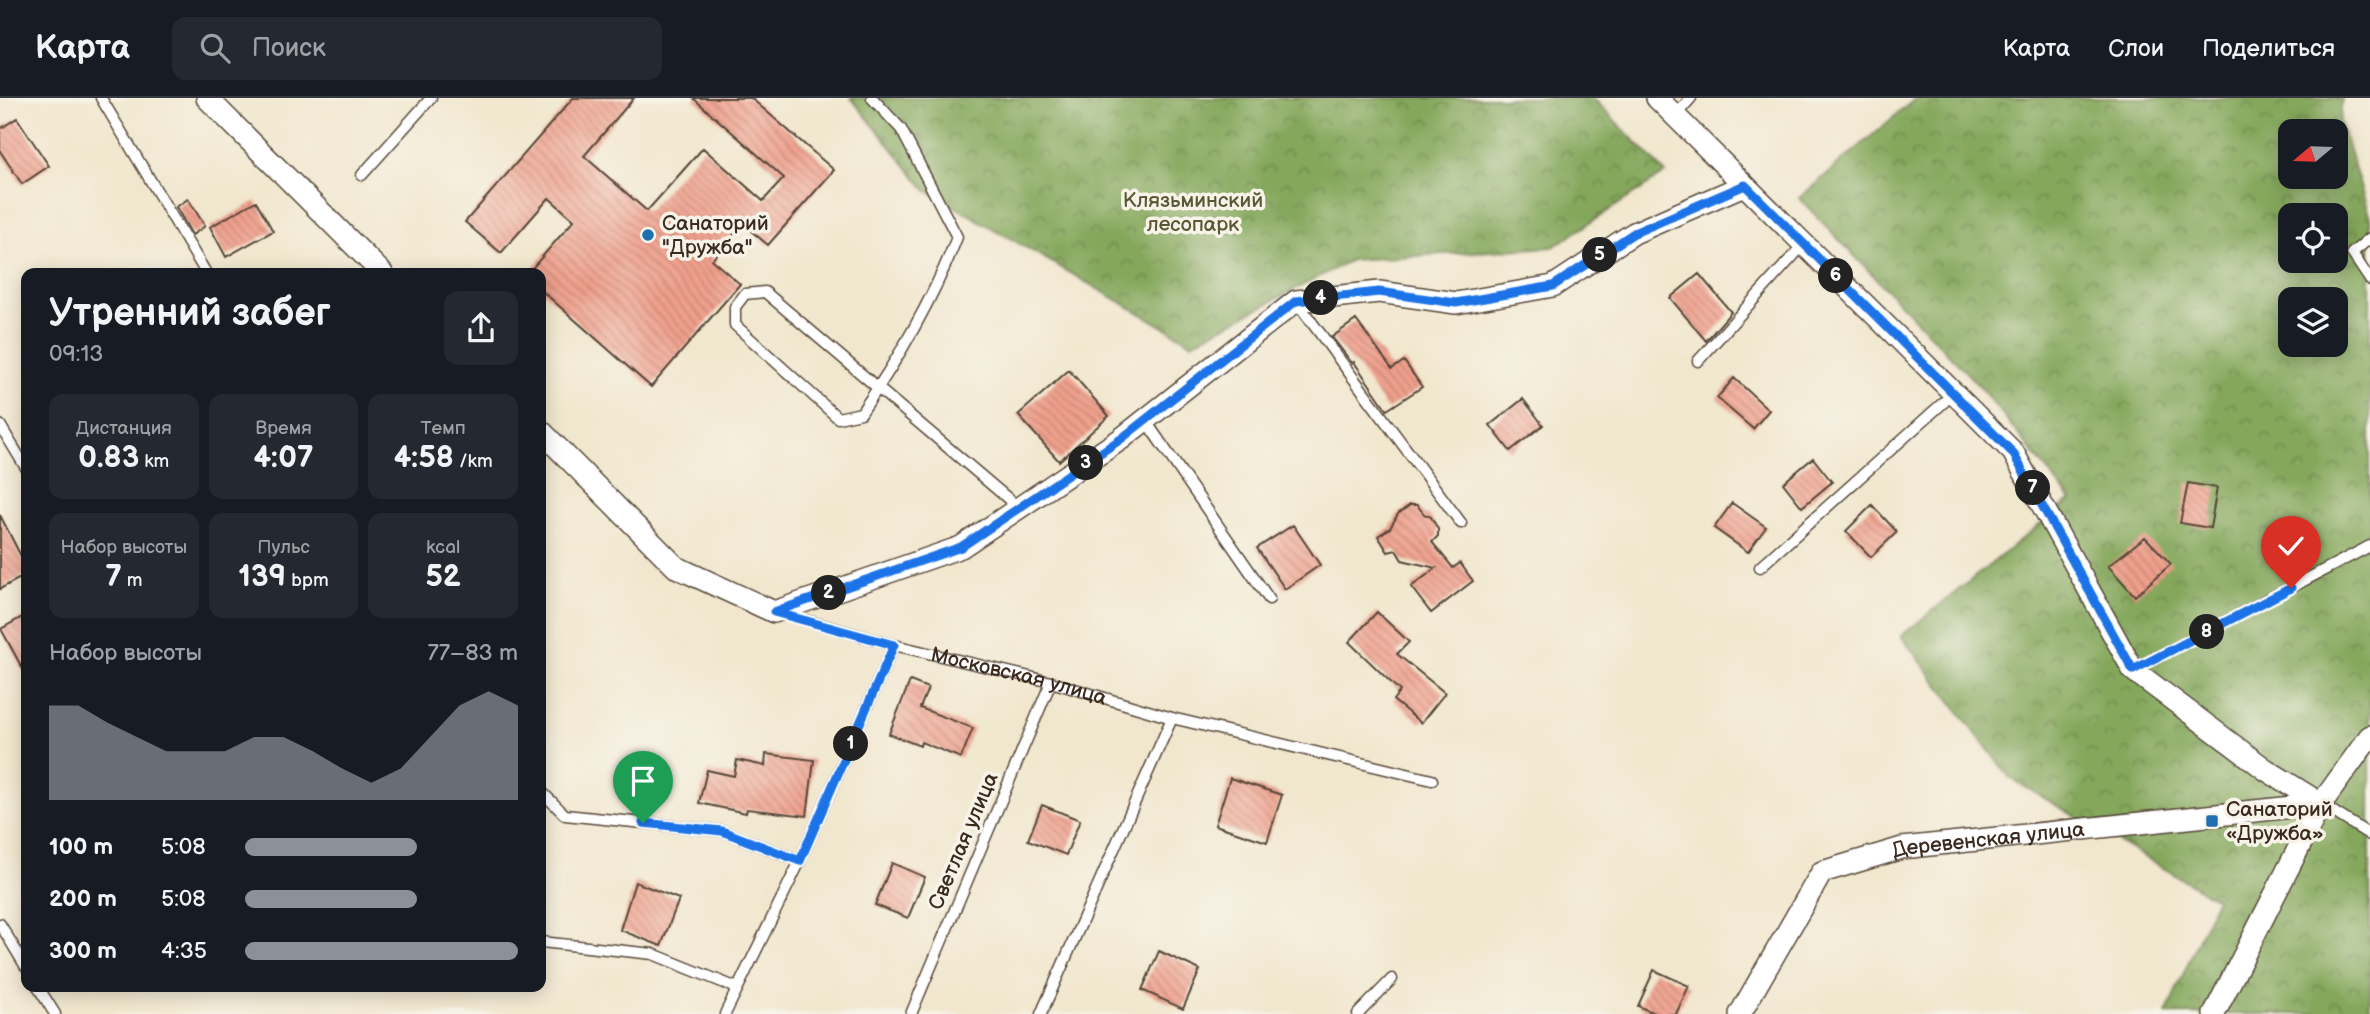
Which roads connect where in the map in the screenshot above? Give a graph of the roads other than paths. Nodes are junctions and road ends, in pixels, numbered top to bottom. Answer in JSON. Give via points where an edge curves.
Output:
{"nodes":[{"id":1,"x":101,"y":98,"type":"edge"},
{"id":2,"x":207,"y":98,"type":"edge"},
{"id":3,"x":430,"y":98,"type":"edge"},
{"id":4,"x":872,"y":98,"type":"edge"},
{"id":5,"x":1657,"y":98,"type":"edge"},
{"id":6,"x":1692,"y":98,"type":"edge"},
{"id":7,"x":1675,"y":116,"type":"junction"},
{"id":8,"x":362,"y":175,"type":"dead end"},
{"id":9,"x":1745,"y":185,"type":"junction"},
{"id":10,"x":2370,"y":238,"type":"edge"},
{"id":11,"x":1804,"y":244,"type":"junction"},
{"id":12,"x":203,"y":268,"type":"edge"},
{"id":13,"x":378,"y":268,"type":"edge"},
{"id":14,"x":2370,"y":280,"type":"edge"},
{"id":15,"x":1296,"y":301,"type":"junction"},
{"id":16,"x":1698,"y":361,"type":"dead end"},
{"id":17,"x":878,"y":388,"type":"junction"},
{"id":18,"x":1954,"y":393,"type":"junction"},
{"id":19,"x":1145,"y":420,"type":"junction"},
{"id":20,"x":0,"y":425,"type":"edge"},
{"id":21,"x":546,"y":436,"type":"edge"},
{"id":22,"x":21,"y":460,"type":"edge"},
{"id":23,"x":1018,"y":508,"type":"junction"},
{"id":24,"x":1461,"y":523,"type":"dead end"},
{"id":25,"x":2370,"y":546,"type":"edge"},
{"id":26,"x":1760,"y":568,"type":"dead end"},
{"id":27,"x":1269,"y":599,"type":"dead end"},
{"id":28,"x":774,"y":612,"type":"junction"},
{"id":29,"x":894,"y":645,"type":"junction"},
{"id":30,"x":2133,"y":670,"type":"junction"},
{"id":31,"x":1051,"y":682,"type":"junction"},
{"id":32,"x":1172,"y":718,"type":"junction"},
{"id":33,"x":2370,"y":737,"type":"edge"},
{"id":34,"x":1432,"y":780,"type":"dead end"},
{"id":35,"x":546,"y":796,"type":"edge"},
{"id":36,"x":2321,"y":804,"type":"junction"},
{"id":37,"x":2370,"y":835,"type":"edge"},
{"id":38,"x":800,"y":861,"type":"junction"},
{"id":39,"x":0,"y":924,"type":"edge"},
{"id":40,"x":546,"y":943,"type":"edge"},
{"id":41,"x":21,"y":959,"type":"edge"},
{"id":42,"x":1392,"y":979,"type":"dead end"},
{"id":43,"x":737,"y":988,"type":"junction"},
{"id":44,"x":41,"y":992,"type":"edge"},
{"id":45,"x":55,"y":1014,"type":"edge"},
{"id":46,"x":725,"y":1014,"type":"edge"},
{"id":47,"x":911,"y":1014,"type":"edge"},
{"id":48,"x":1041,"y":1014,"type":"edge"},
{"id":49,"x":1358,"y":1014,"type":"edge"},
{"id":50,"x":1740,"y":1014,"type":"edge"},
{"id":51,"x":2214,"y":1014,"type":"edge"}],
"edges":[{"from":1,"to":12,"type":"lane"},
{"from":2,"to":13,"type":"street"},
{"from":3,"to":8,"type":"lane"},
{"from":4,"to":17,"type":"lane","via":[[901,129],[957,237],[939,284]]},
{"from":5,"to":7,"type":"street"},
{"from":6,"to":7,"type":"lane"},
{"from":7,"to":9,"type":"street"},
{"from":9,"to":11,"type":"street"},
{"from":9,"to":15,"type":"street","via":[[1634,233],[1553,286],[1456,303],[1379,292]]},
{"from":10,"to":14,"type":"lane","via":[[2352,253]]},
{"from":11,"to":16,"type":"lane"},
{"from":11,"to":18,"type":"street"},
{"from":15,"to":19,"type":"street"},
{"from":15,"to":24,"type":"lane"},
{"from":17,"to":17,"type":"lane","via":[[765,292],[745,294],[735,307],[735,325],[838,418],[861,412]]},
{"from":17,"to":23,"type":"lane"},
{"from":18,"to":26,"type":"lane"},
{"from":18,"to":30,"type":"street","via":[[2013,453]]},
{"from":19,"to":23,"type":"street"},
{"from":19,"to":27,"type":"lane"},
{"from":20,"to":22,"type":"lane"},
{"from":21,"to":28,"type":"street","name":"Московская улица","via":[[676,567]]},
{"from":23,"to":28,"type":"street","via":[[961,547]]},
{"from":25,"to":30,"type":"lane"},
{"from":28,"to":29,"type":"lane","name":"Московская улица"},
{"from":29,"to":31,"type":"lane","name":"Московская улица"},
{"from":29,"to":38,"type":"lane"},
{"from":30,"to":36,"type":"street","via":[[2265,769]]},
{"from":31,"to":32,"type":"lane","name":"Московская улица"},
{"from":31,"to":47,"type":"lane","name":"Светлая улица"},
{"from":32,"to":34,"type":"lane","name":"Московская улица"},
{"from":32,"to":48,"type":"lane"},
{"from":33,"to":36,"type":"street"},
{"from":35,"to":38,"type":"lane","via":[[565,816],[722,831]]},
{"from":36,"to":37,"type":"lane"},
{"from":36,"to":50,"type":"street","name":"Деревенская улица","via":[[1902,848],[1822,872]]},
{"from":36,"to":51,"type":"street"},
{"from":38,"to":43,"type":"lane"},
{"from":39,"to":41,"type":"lane"},
{"from":40,"to":43,"type":"lane","via":[[653,954]]},
{"from":42,"to":49,"type":"lane"},
{"from":43,"to":46,"type":"lane"},
{"from":44,"to":45,"type":"lane"}]}
